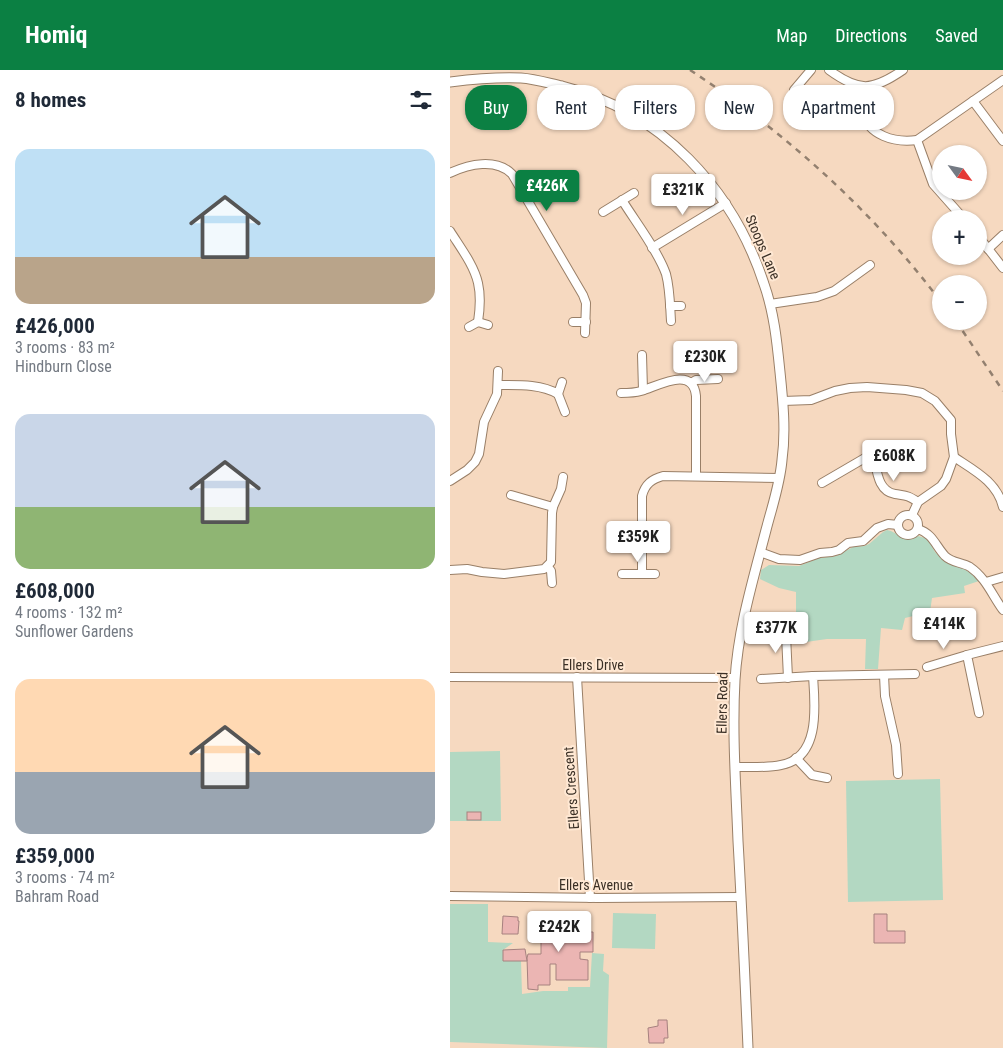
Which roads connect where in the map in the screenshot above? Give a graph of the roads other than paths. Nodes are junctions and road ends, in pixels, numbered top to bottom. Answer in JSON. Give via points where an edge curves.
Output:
{"nodes":[{"id":1,"x":811,"y":70,"type":"edge"},
{"id":2,"x":828,"y":70,"type":"edge"},
{"id":3,"x":903,"y":70,"type":"edge"},
{"id":4,"x":1003,"y":80,"type":"edge"},
{"id":5,"x":450,"y":82,"type":"edge"},
{"id":6,"x":798,"y":85,"type":"edge"},
{"id":7,"x":855,"y":85,"type":"edge"},
{"id":8,"x":877,"y":85,"type":"edge"},
{"id":9,"x":973,"y":101,"type":"junction"},
{"id":10,"x":875,"y":130,"type":"edge"},
{"id":11,"x":917,"y":140,"type":"junction"},
{"id":12,"x":1003,"y":141,"type":"edge"},
{"id":13,"x":450,"y":173,"type":"edge"},
{"id":14,"x":634,"y":193,"type":"dead end"},
{"id":15,"x":622,"y":200,"type":"junction"},
{"id":16,"x":726,"y":203,"type":"junction"},
{"id":17,"x":956,"y":210,"type":"edge"},
{"id":18,"x":603,"y":212,"type":"dead end"},
{"id":19,"x":450,"y":231,"type":"edge"},
{"id":20,"x":1003,"y":235,"type":"edge"},
{"id":21,"x":652,"y":248,"type":"junction"},
{"id":22,"x":988,"y":249,"type":"joint"},
{"id":23,"x":870,"y":265,"type":"dead end"},
{"id":24,"x":1003,"y":268,"type":"edge"},
{"id":25,"x":770,"y":304,"type":"junction"},
{"id":26,"x":670,"y":306,"type":"junction"},
{"id":27,"x":681,"y":306,"type":"dead end"},
{"id":28,"x":671,"y":321,"type":"dead end"},
{"id":29,"x":478,"y":322,"type":"junction"},
{"id":30,"x":573,"y":322,"type":"dead end"},
{"id":31,"x":586,"y":322,"type":"junction"},
{"id":32,"x":469,"y":326,"type":"dead end"},
{"id":33,"x":488,"y":326,"type":"dead end"},
{"id":34,"x":586,"y":333,"type":"dead end"},
{"id":35,"x":642,"y":355,"type":"dead end"},
{"id":36,"x":498,"y":371,"type":"dead end"},
{"id":37,"x":718,"y":379,"type":"dead end"},
{"id":38,"x":562,"y":382,"type":"dead end"},
{"id":39,"x":692,"y":383,"type":"junction"},
{"id":40,"x":499,"y":385,"type":"junction"},
{"id":41,"x":643,"y":390,"type":"junction"},
{"id":42,"x":621,"y":393,"type":"dead end"},
{"id":43,"x":558,"y":394,"type":"junction"},
{"id":44,"x":783,"y":401,"type":"junction"},
{"id":45,"x":565,"y":412,"type":"dead end"},
{"id":46,"x":873,"y":454,"type":"junction"},
{"id":47,"x":954,"y":457,"type":"junction"},
{"id":48,"x":909,"y":460,"type":"dead end"},
{"id":49,"x":696,"y":476,"type":"junction"},
{"id":50,"x":563,"y":477,"type":"dead end"},
{"id":51,"x":779,"y":478,"type":"junction"},
{"id":52,"x":450,"y":481,"type":"edge"},
{"id":53,"x":822,"y":483,"type":"dead end"},
{"id":54,"x":511,"y":495,"type":"dead end"},
{"id":55,"x":918,"y":502,"type":"junction"},
{"id":56,"x":553,"y":507,"type":"junction"},
{"id":57,"x":1003,"y":508,"type":"edge"},
{"id":58,"x":912,"y":515,"type":"junction"},
{"id":59,"x":898,"y":525,"type":"junction"},
{"id":60,"x":918,"y":529,"type":"junction"},
{"id":61,"x":760,"y":552,"type":"junction"},
{"id":62,"x":548,"y":566,"type":"junction"},
{"id":63,"x":450,"y":570,"type":"edge"},
{"id":64,"x":622,"y":574,"type":"dead end"},
{"id":65,"x":642,"y":574,"type":"junction"},
{"id":66,"x":655,"y":574,"type":"dead end"},
{"id":67,"x":1003,"y":577,"type":"edge"},
{"id":68,"x":986,"y":582,"type":"junction"},
{"id":69,"x":552,"y":583,"type":"dead end"},
{"id":70,"x":1003,"y":610,"type":"edge"},
{"id":71,"x":779,"y":624,"type":"dead end"},
{"id":72,"x":800,"y":636,"type":"dead end"},
{"id":73,"x":786,"y":637,"type":"junction"},
{"id":74,"x":1003,"y":646,"type":"edge"},
{"id":75,"x":967,"y":655,"type":"junction"},
{"id":76,"x":927,"y":666,"type":"dead end"},
{"id":77,"x":915,"y":674,"type":"dead end"},
{"id":78,"x":884,"y":675,"type":"junction"},
{"id":79,"x":813,"y":676,"type":"junction"},
{"id":80,"x":450,"y":677,"type":"edge"},
{"id":81,"x":577,"y":677,"type":"junction"},
{"id":82,"x":735,"y":678,"type":"junction"},
{"id":83,"x":788,"y":678,"type":"junction"},
{"id":84,"x":761,"y":679,"type":"dead end"},
{"id":85,"x":979,"y":713,"type":"dead end"},
{"id":86,"x":796,"y":758,"type":"junction"},
{"id":87,"x":735,"y":767,"type":"junction"},
{"id":88,"x":898,"y":774,"type":"dead end"},
{"id":89,"x":827,"y":778,"type":"dead end"},
{"id":90,"x":450,"y":896,"type":"edge"},
{"id":91,"x":741,"y":897,"type":"junction"},
{"id":92,"x":590,"y":898,"type":"junction"},
{"id":93,"x":748,"y":1048,"type":"edge"}],
"edges":[{"from":1,"to":6,"type":"street"},
{"from":2,"to":7,"type":"street","via":[[844,82]]},
{"from":3,"to":8,"type":"street"},
{"from":4,"to":9,"type":"street"},
{"from":5,"to":16,"type":"street","name":"Stoops Lane","via":[[475,78],[523,78],[578,90],[619,106],[686,154]]},
{"from":9,"to":11,"type":"street"},
{"from":9,"to":12,"type":"street"},
{"from":10,"to":11,"type":"street","via":[[892,140]]},
{"from":11,"to":17,"type":"street","via":[[933,184]]},
{"from":13,"to":31,"type":"street","via":[[485,164],[499,165],[512,174],[583,295]]},
{"from":14,"to":15,"type":"street"},
{"from":15,"to":18,"type":"street"},
{"from":15,"to":21,"type":"street"},
{"from":16,"to":21,"type":"street"},
{"from":16,"to":25,"type":"street","name":"Stoops Lane","via":[[746,239]]},
{"from":19,"to":29,"type":"street","via":[[478,282]]},
{"from":20,"to":22,"type":"street"},
{"from":21,"to":26,"type":"street","via":[[666,274]]},
{"from":22,"to":24,"type":"street"},
{"from":23,"to":25,"type":"street","via":[[834,291],[808,299]]},
{"from":25,"to":44,"type":"street","name":"Ellers Road"},
{"from":26,"to":27,"type":"street"},
{"from":26,"to":28,"type":"street"},
{"from":29,"to":32,"type":"street"},
{"from":29,"to":33,"type":"street"},
{"from":30,"to":31,"type":"street"},
{"from":31,"to":34,"type":"street"},
{"from":35,"to":41,"type":"street"},
{"from":36,"to":40,"type":"street"},
{"from":37,"to":39,"type":"street"},
{"from":38,"to":43,"type":"street"},
{"from":39,"to":41,"type":"street","via":[[670,380]]},
{"from":39,"to":49,"type":"street","via":[[696,396]]},
{"from":40,"to":43,"type":"street","via":[[543,388]]},
{"from":40,"to":52,"type":"street","via":[[494,404],[484,422],[475,462]]},
{"from":41,"to":42,"type":"street"},
{"from":43,"to":45,"type":"street"},
{"from":44,"to":47,"type":"street","via":[[811,400],[835,391],[867,387],[922,393],[935,401],[951,420]]},
{"from":44,"to":51,"type":"street","name":"Ellers Road","via":[[783,459]]},
{"from":46,"to":48,"type":"street"},
{"from":46,"to":53,"type":"street"},
{"from":46,"to":55,"type":"street","via":[[884,490],[907,495]]},
{"from":47,"to":55,"type":"street","via":[[941,486]]},
{"from":47,"to":57,"type":"street","via":[[989,481]]},
{"from":49,"to":51,"type":"street"},
{"from":49,"to":65,"type":"street","via":[[655,478],[644,490]]},
{"from":50,"to":56,"type":"street"},
{"from":51,"to":61,"type":"street","name":"Ellers Road"},
{"from":54,"to":56,"type":"street"},
{"from":55,"to":58,"type":"street"},
{"from":56,"to":62,"type":"street","via":[[551,562]]},
{"from":58,"to":59,"type":"street","via":[[902,516]]},
{"from":58,"to":60,"type":"street","via":[[918,522]]},
{"from":59,"to":60,"type":"street","via":[[900,532],[906,535]]},
{"from":59,"to":61,"type":"street","via":[[888,524],[877,528],[863,541],[800,560],[780,559]]},
{"from":60,"to":68,"type":"street","via":[[933,537],[946,557],[967,565]]},
{"from":61,"to":82,"type":"street","name":"Ellers Road","via":[[741,629]]},
{"from":62,"to":63,"type":"street","via":[[504,574]]},
{"from":62,"to":69,"type":"street"},
{"from":64,"to":65,"type":"street"},
{"from":65,"to":66,"type":"street"},
{"from":67,"to":68,"type":"street"},
{"from":68,"to":70,"type":"street"},
{"from":71,"to":73,"type":"street"},
{"from":72,"to":73,"type":"street"},
{"from":73,"to":83,"type":"street"},
{"from":74,"to":75,"type":"street"},
{"from":75,"to":76,"type":"street"},
{"from":75,"to":85,"type":"street"},
{"from":77,"to":78,"type":"street"},
{"from":78,"to":79,"type":"street"},
{"from":78,"to":88,"type":"street"},
{"from":79,"to":83,"type":"street"},
{"from":79,"to":86,"type":"street","via":[[812,735]]},
{"from":80,"to":81,"type":"street","name":"Ellers Drive"},
{"from":81,"to":82,"type":"street","name":"Ellers Drive"},
{"from":81,"to":92,"type":"street","name":"Ellers Crescent"},
{"from":82,"to":87,"type":"street","name":"Ellers Road"},
{"from":83,"to":84,"type":"street"},
{"from":86,"to":87,"type":"street","via":[[782,765]]},
{"from":86,"to":89,"type":"street","via":[[812,775]]},
{"from":87,"to":91,"type":"street","name":"Ellers Road"},
{"from":90,"to":92,"type":"street","name":"Ellers Avenue"},
{"from":91,"to":92,"type":"street","name":"Ellers Avenue"},
{"from":91,"to":93,"type":"street","name":"Ellers Road"}]}
